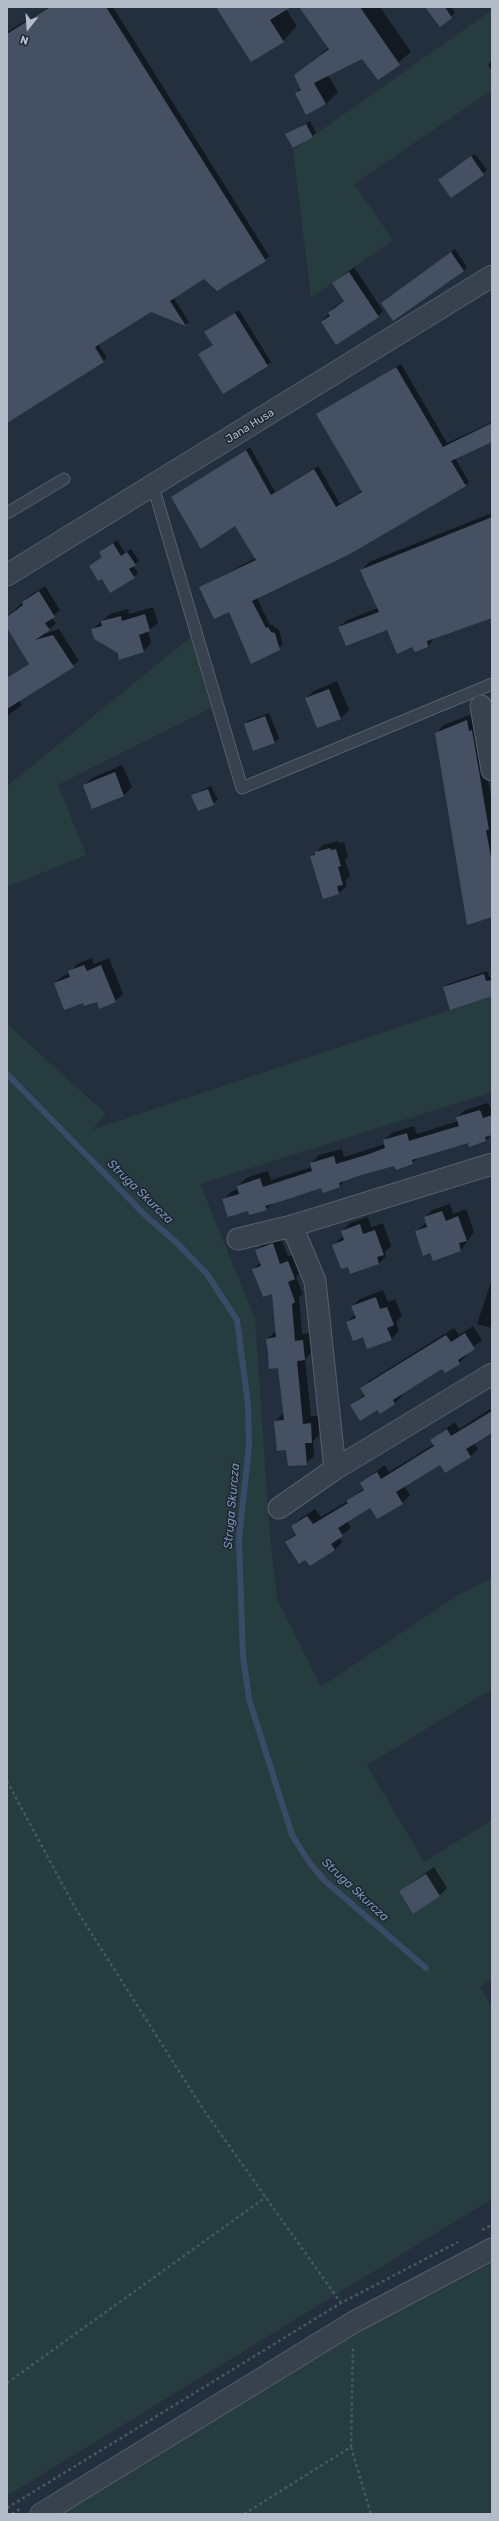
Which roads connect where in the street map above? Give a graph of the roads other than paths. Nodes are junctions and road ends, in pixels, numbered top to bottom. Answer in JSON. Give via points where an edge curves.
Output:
{"nodes":[{"id":1,"x":492,"y":276,"type":"edge"},
{"id":2,"x":64,"y":479,"type":"dead end"},
{"id":3,"x":153,"y":486,"type":"junction"},
{"id":4,"x":7,"y":513,"type":"edge"},
{"id":5,"x":7,"y":574,"type":"edge"},
{"id":6,"x":492,"y":684,"type":"edge"},
{"id":7,"x":478,"y":698,"type":"junction"},
{"id":8,"x":492,"y":770,"type":"edge"},
{"id":9,"x":492,"y":1164,"type":"edge"},
{"id":10,"x":292,"y":1226,"type":"junction"},
{"id":11,"x":238,"y":1239,"type":"dead end"},
{"id":12,"x":492,"y":1374,"type":"edge"},
{"id":13,"x":335,"y":1469,"type":"junction"},
{"id":14,"x":279,"y":1508,"type":"dead end"},
{"id":15,"x":492,"y":2249,"type":"edge"},
{"id":16,"x":41,"y":2514,"type":"edge"}],
"edges":[{"from":1,"to":3,"type":"street","name":"Jana Husa"},
{"from":2,"to":4,"type":"lane"},
{"from":3,"to":5,"type":"street","name":"Jana Husa"},
{"from":3,"to":7,"type":"lane","via":[[242,788]]},
{"from":6,"to":7,"type":"lane"},
{"from":7,"to":8,"type":"street"},
{"from":9,"to":10,"type":"street"},
{"from":10,"to":11,"type":"street"},
{"from":10,"to":13,"type":"street","via":[[315,1281]]},
{"from":12,"to":13,"type":"street"},
{"from":13,"to":14,"type":"street"},
{"from":15,"to":16,"type":"street","via":[[354,2322]]}]}
